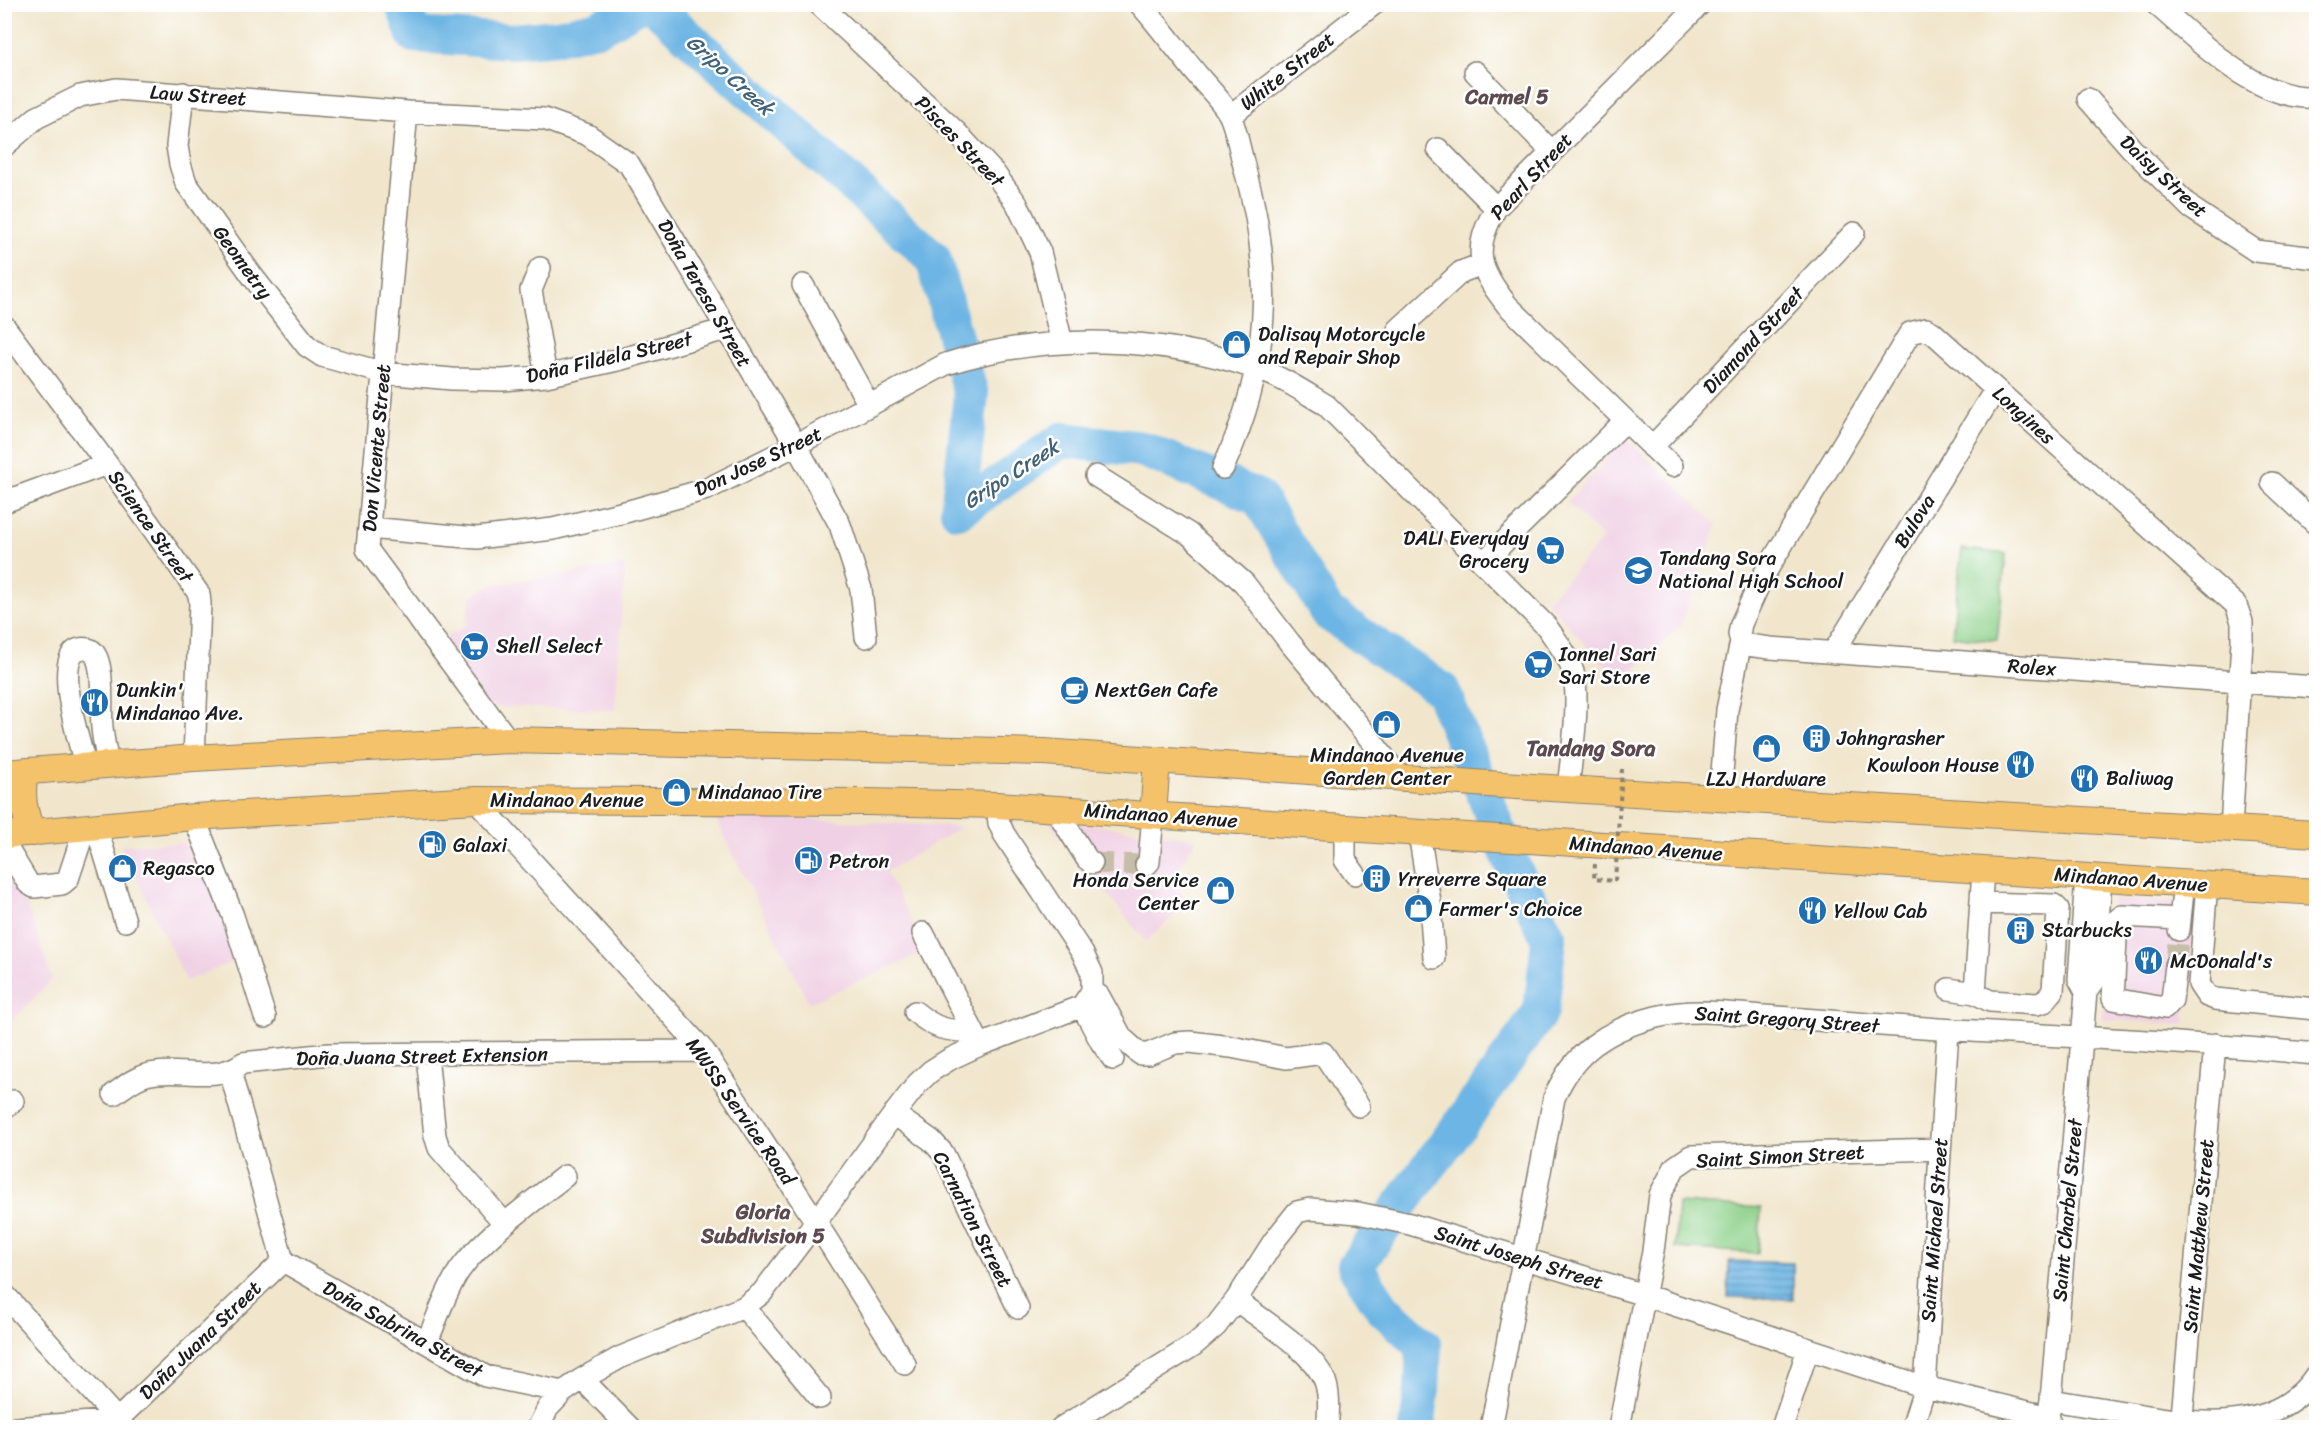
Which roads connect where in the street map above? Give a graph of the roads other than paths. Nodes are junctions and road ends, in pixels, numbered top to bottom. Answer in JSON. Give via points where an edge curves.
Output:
{"nodes":[{"id":1,"x":819,"y":4,"type":"edge"},
{"id":2,"x":1140,"y":4,"type":"edge"},
{"id":3,"x":1374,"y":4,"type":"edge"},
{"id":4,"x":1700,"y":4,"type":"edge"},
{"id":5,"x":2156,"y":4,"type":"edge"},
{"id":6,"x":1475,"y":72,"type":"dead end"},
{"id":7,"x":183,"y":93,"type":"junction"},
{"id":8,"x":2316,"y":97,"type":"edge"},
{"id":9,"x":2088,"y":99,"type":"dead end"},
{"id":10,"x":407,"y":112,"type":"junction"},
{"id":11,"x":1230,"y":117,"type":"junction"},
{"id":12,"x":4,"y":146,"type":"edge"},
{"id":13,"x":1438,"y":149,"type":"dead end"},
{"id":14,"x":1552,"y":152,"type":"junction"},
{"id":15,"x":1496,"y":208,"type":"junction"},
{"id":16,"x":1854,"y":233,"type":"dead end"},
{"id":17,"x":2316,"y":258,"type":"edge"},
{"id":18,"x":1482,"y":264,"type":"junction"},
{"id":19,"x":540,"y":268,"type":"dead end"},
{"id":20,"x":803,"y":285,"type":"dead end"},
{"id":21,"x":4,"y":326,"type":"edge"},
{"id":22,"x":726,"y":329,"type":"junction"},
{"id":23,"x":1398,"y":330,"type":"dead end"},
{"id":24,"x":1062,"y":343,"type":"junction"},
{"id":25,"x":1258,"y":369,"type":"junction"},
{"id":26,"x":384,"y":373,"type":"junction"},
{"id":27,"x":546,"y":376,"type":"junction"},
{"id":28,"x":1995,"y":390,"type":"junction"},
{"id":29,"x":870,"y":405,"type":"junction"},
{"id":30,"x":1625,"y":421,"type":"junction"},
{"id":31,"x":796,"y":445,"type":"junction"},
{"id":32,"x":1652,"y":447,"type":"junction"},
{"id":33,"x":107,"y":464,"type":"junction"},
{"id":34,"x":1672,"y":466,"type":"dead end"},
{"id":35,"x":1223,"y":468,"type":"dead end"},
{"id":36,"x":1096,"y":476,"type":"dead end"},
{"id":37,"x":2271,"y":483,"type":"dead end"},
{"id":38,"x":4,"y":502,"type":"edge"},
{"id":39,"x":2313,"y":513,"type":"edge"},
{"id":40,"x":369,"y":528,"type":"junction"},
{"id":41,"x":1483,"y":563,"type":"junction"},
{"id":42,"x":866,"y":637,"type":"dead end"},
{"id":43,"x":1744,"y":643,"type":"junction"},
{"id":44,"x":1833,"y":652,"type":"junction"},
{"id":45,"x":2239,"y":682,"type":"junction"},
{"id":46,"x":2316,"y":687,"type":"edge"},
{"id":47,"x":508,"y":740,"type":"junction"},
{"id":48,"x":194,"y":758,"type":"junction"},
{"id":49,"x":1157,"y":760,"type":"junction"},
{"id":50,"x":15,"y":772,"type":"edge"},
{"id":51,"x":1399,"y":777,"type":"junction"},
{"id":52,"x":1568,"y":789,"type":"junction"},
{"id":53,"x":1720,"y":798,"type":"junction"},
{"id":54,"x":476,"y":800,"type":"junction"},
{"id":55,"x":997,"y":805,"type":"junction"},
{"id":56,"x":1055,"y":808,"type":"junction"},
{"id":57,"x":1153,"y":815,"type":"junction"},
{"id":58,"x":194,"y":817,"type":"junction"},
{"id":59,"x":91,"y":827,"type":"junction"},
{"id":60,"x":1345,"y":828,"type":"junction"},
{"id":61,"x":2231,"y":829,"type":"junction"},
{"id":62,"x":33,"y":832,"type":"junction"},
{"id":63,"x":1419,"y":833,"type":"junction"},
{"id":64,"x":2316,"y":834,"type":"edge"},
{"id":65,"x":4,"y":835,"type":"edge"},
{"id":66,"x":4,"y":843,"type":"edge"},
{"id":67,"x":1092,"y":863,"type":"dead end"},
{"id":68,"x":1146,"y":865,"type":"dead end"},
{"id":69,"x":1983,"y":869,"type":"junction"},
{"id":70,"x":1355,"y":874,"type":"dead end"},
{"id":71,"x":2094,"y":877,"type":"junction"},
{"id":72,"x":2195,"y":882,"type":"junction"},
{"id":73,"x":2316,"y":892,"type":"edge"},
{"id":74,"x":1981,"y":903,"type":"junction"},
{"id":75,"x":125,"y":921,"type":"dead end"},
{"id":76,"x":923,"y":933,"type":"dead end"},
{"id":77,"x":1434,"y":958,"type":"dead end"},
{"id":78,"x":2176,"y":965,"type":"tunnel mouth"},
{"id":79,"x":1949,"y":989,"type":"dead end"},
{"id":80,"x":1975,"y":993,"type":"junction"},
{"id":81,"x":1087,"y":999,"type":"junction"},
{"id":82,"x":2316,"y":1009,"type":"edge"},
{"id":83,"x":915,"y":1012,"type":"dead end"},
{"id":84,"x":265,"y":1017,"type":"dead end"},
{"id":85,"x":1948,"y":1030,"type":"junction"},
{"id":86,"x":2082,"y":1037,"type":"junction"},
{"id":87,"x":976,"y":1038,"type":"junction"},
{"id":88,"x":2215,"y":1044,"type":"junction"},
{"id":89,"x":704,"y":1051,"type":"junction"},
{"id":90,"x":2316,"y":1054,"type":"edge"},
{"id":91,"x":428,"y":1055,"type":"junction"},
{"id":92,"x":1113,"y":1059,"type":"dead end"},
{"id":93,"x":232,"y":1070,"type":"junction"},
{"id":94,"x":114,"y":1094,"type":"dead end"},
{"id":95,"x":1359,"y":1106,"type":"dead end"},
{"id":96,"x":894,"y":1114,"type":"junction"},
{"id":97,"x":1939,"y":1149,"type":"junction"},
{"id":98,"x":565,"y":1176,"type":"dead end"},
{"id":99,"x":816,"y":1222,"type":"junction"},
{"id":100,"x":505,"y":1224,"type":"junction"},
{"id":101,"x":1522,"y":1260,"type":"junction"},
{"id":102,"x":283,"y":1261,"type":"junction"},
{"id":103,"x":4,"y":1294,"type":"edge"},
{"id":104,"x":1644,"y":1295,"type":"junction"},
{"id":105,"x":1236,"y":1300,"type":"junction"},
{"id":106,"x":744,"y":1307,"type":"junction"},
{"id":107,"x":1018,"y":1308,"type":"dead end"},
{"id":108,"x":427,"y":1342,"type":"junction"},
{"id":109,"x":1808,"y":1349,"type":"junction"},
{"id":110,"x":905,"y":1364,"type":"dead end"},
{"id":111,"x":2316,"y":1375,"type":"edge"},
{"id":112,"x":582,"y":1379,"type":"junction"},
{"id":113,"x":1924,"y":1387,"type":"junction"},
{"id":114,"x":563,"y":1392,"type":"junction"},
{"id":115,"x":820,"y":1398,"type":"dead end"},
{"id":116,"x":2048,"y":1415,"type":"edge"},
{"id":117,"x":121,"y":1424,"type":"edge"},
{"id":118,"x":2182,"y":1425,"type":"edge"},
{"id":119,"x":16,"y":1428,"type":"edge"},
{"id":120,"x":538,"y":1428,"type":"edge"},
{"id":121,"x":630,"y":1428,"type":"edge"},
{"id":122,"x":1062,"y":1428,"type":"edge"},
{"id":123,"x":1327,"y":1428,"type":"edge"},
{"id":124,"x":1491,"y":1428,"type":"edge"},
{"id":125,"x":1619,"y":1428,"type":"edge"},
{"id":126,"x":1782,"y":1428,"type":"edge"},
{"id":127,"x":1912,"y":1428,"type":"edge"}],
"edges":[{"from":1,"to":24,"type":"street","name":"Pisces Street","via":[[956,132],[1012,196],[1040,252]]},
{"from":2,"to":11,"type":"street"},
{"from":3,"to":11,"type":"street","name":"White Street"},
{"from":4,"to":14,"type":"street","name":"Pearl Street"},
{"from":5,"to":8,"type":"street","via":[[2229,65],[2260,85],[2284,94]]},
{"from":6,"to":14,"type":"street"},
{"from":7,"to":10,"type":"street","name":"Law Street"},
{"from":7,"to":12,"type":"street","name":"Law Street","via":[[116,89],[80,96],[36,118]]},
{"from":7,"to":26,"type":"street","name":"Geometry","via":[[177,146],[186,183],[253,277],[307,346],[322,356]]},
{"from":9,"to":17,"type":"street","name":"Daisy Street","via":[[2191,208],[2256,250]]},
{"from":10,"to":22,"type":"street","name":"Doña Teresa Street","via":[[544,119],[588,135],[629,164]]},
{"from":10,"to":26,"type":"street","name":"Don Vicente Street"},
{"from":11,"to":25,"type":"street","via":[[1256,207],[1263,253]]},
{"from":13,"to":15,"type":"street"},
{"from":14,"to":15,"type":"street","name":"Pearl Street"},
{"from":15,"to":18,"type":"street","name":"Pearl Street","via":[[1484,229]]},
{"from":16,"to":32,"type":"street","name":"Diamond Street"},
{"from":18,"to":23,"type":"street","via":[[1461,272]]},
{"from":18,"to":30,"type":"street","via":[[1490,283],[1507,305]]},
{"from":19,"to":27,"type":"street","via":[[531,290]]},
{"from":20,"to":29,"type":"street"},
{"from":21,"to":33,"type":"street","name":"Science Street"},
{"from":22,"to":27,"type":"street","name":"Doña Fildela Street"},
{"from":22,"to":31,"type":"street","name":"Doña Teresa Street"},
{"from":24,"to":25,"type":"street","name":"Don Jose Street","via":[[1167,346]]},
{"from":24,"to":29,"type":"street","name":"Don Jose Street","via":[[946,364]]},
{"from":25,"to":35,"type":"street","via":[[1240,430]]},
{"from":25,"to":41,"type":"street","name":"Don Jose Street","via":[[1326,405]]},
{"from":26,"to":27,"type":"street","name":"Doña Fildela Street","via":[[472,380]]},
{"from":26,"to":40,"type":"street","name":"Don Vicente Street"},
{"from":28,"to":43,"type":"street","name":"Longines","via":[[1932,332],[1926,329],[1910,333],[1762,578],[1741,624],[1739,634]]},
{"from":28,"to":44,"type":"street","name":"Bulova"},
{"from":28,"to":45,"type":"street","name":"Longines","via":[[2236,605],[2242,622]]},
{"from":29,"to":31,"type":"street","name":"Don Jose Street"},
{"from":30,"to":32,"type":"street"},
{"from":30,"to":41,"type":"street"},
{"from":31,"to":40,"type":"street","name":"Don Jose Street","via":[[707,489],[553,529],[477,538]]},
{"from":31,"to":42,"type":"street","name":"Doña Teresa Street","via":[[840,525],[861,589]]},
{"from":32,"to":34,"type":"street"},
{"from":33,"to":38,"type":"street"},
{"from":33,"to":48,"type":"street","name":"Science Street","via":[[199,594]]},
{"from":36,"to":51,"type":"street","via":[[1189,534],[1244,583]]},
{"from":37,"to":39,"type":"street"},
{"from":40,"to":47,"type":"street","name":"Don Vicente Street","via":[[367,549]]},
{"from":41,"to":52,"type":"street","name":"Don Jose Street","via":[[1547,627],[1566,654],[1574,676],[1575,702]]},
{"from":43,"to":44,"type":"street","name":"Rolex"},
{"from":43,"to":53,"type":"street","via":[[1726,710]]},
{"from":44,"to":45,"type":"street","name":"Rolex"},
{"from":45,"to":46,"type":"street","name":"Rolex"},
{"from":45,"to":61,"type":"street","name":"Longines"},
{"from":47,"to":48,"type":"main road"},
{"from":47,"to":49,"type":"main road","via":[[1044,752]]},
{"from":48,"to":50,"type":"main road"},
{"from":49,"to":51,"type":"main road"},
{"from":49,"to":57,"type":"main road"},
{"from":50,"to":62,"type":"main road"},
{"from":51,"to":52,"type":"main road"},
{"from":52,"to":53,"type":"main road"},
{"from":53,"to":61,"type":"main road"},
{"from":54,"to":55,"type":"main road","name":"Mindanao Avenue"},
{"from":54,"to":58,"type":"main road","name":"Mindanao Avenue"},
{"from":54,"to":89,"type":"street","name":"MWSS Service Road"},
{"from":55,"to":56,"type":"main road","name":"Mindanao Avenue"},
{"from":55,"to":81,"type":"street","via":[[999,823],[1010,845],[1092,973]]},
{"from":56,"to":57,"type":"main road","name":"Mindanao Avenue"},
{"from":56,"to":67,"type":"street"},
{"from":57,"to":60,"type":"main road","name":"Mindanao Avenue"},
{"from":57,"to":68,"type":"street"},
{"from":58,"to":59,"type":"main road","name":"Mindanao Avenue"},
{"from":58,"to":84,"type":"street","via":[[233,916]]},
{"from":59,"to":62,"type":"main road","name":"Mindanao Avenue"},
{"from":59,"to":66,"type":"street","via":[[68,879],[62,884],[34,887],[28,883]]},
{"from":59,"to":75,"type":"street"},
{"from":60,"to":63,"type":"main road","name":"Mindanao Avenue"},
{"from":60,"to":70,"type":"street","via":[[1345,860]]},
{"from":61,"to":64,"type":"main road"},
{"from":62,"to":65,"type":"main road","name":"Mindanao Avenue"},
{"from":63,"to":69,"type":"main road","name":"Mindanao Avenue"},
{"from":63,"to":77,"type":"street"},
{"from":69,"to":71,"type":"main road","name":"Mindanao Avenue"},
{"from":69,"to":74,"type":"street"},
{"from":71,"to":72,"type":"main road","name":"Mindanao Avenue"},
{"from":71,"to":86,"type":"street","name":"Saint Charbel Street","via":[[2079,979],[2086,992]]},
{"from":72,"to":73,"type":"main road","name":"Mindanao Avenue"},
{"from":72,"to":78,"type":"street","via":[[2180,925],[2122,916],[2116,920],[2113,999],[2165,1008],[2172,1000]]},
{"from":72,"to":82,"type":"street","via":[[2202,990],[2215,999]]},
{"from":74,"to":80,"type":"street"},
{"from":74,"to":80,"type":"street","via":[[2054,905],[2059,914],[2053,991],[2049,998],[2037,1004],[1990,1001]]},
{"from":76,"to":87,"type":"street"},
{"from":79,"to":80,"type":"street"},
{"from":81,"to":87,"type":"street"},
{"from":81,"to":92,"type":"street","via":[[1101,1042]]},
{"from":81,"to":95,"type":"street","via":[[1099,996],[1122,1038],[1140,1054],[1190,1042],[1286,1058],[1323,1053]]},
{"from":83,"to":87,"type":"street","via":[[933,1026]]},
{"from":85,"to":86,"type":"street","name":"Saint Gregory Street"},
{"from":85,"to":97,"type":"street","name":"Saint Michael Street"},
{"from":85,"to":101,"type":"street","name":"Saint Gregory Street","via":[[1698,1011],[1655,1017],[1603,1038],[1572,1065],[1554,1098]]},
{"from":86,"to":88,"type":"street","name":"Saint Gregory Street"},
{"from":86,"to":116,"type":"street","name":"Saint Charbel Street"},
{"from":87,"to":96,"type":"street","via":[[918,1083]]},
{"from":88,"to":90,"type":"street","name":"Saint Gregory Street"},
{"from":88,"to":118,"type":"street","name":"Saint Matthew Street"},
{"from":89,"to":91,"type":"street","name":"Doña Juana Street Extension"},
{"from":89,"to":99,"type":"street","name":"MWSS Service Road"},
{"from":91,"to":93,"type":"street","name":"Doña Juana Street Extension","via":[[329,1054],[243,1063]]},
{"from":91,"to":100,"type":"street","via":[[439,1148]]},
{"from":93,"to":94,"type":"street","name":"Doña Juana Street Extension","via":[[215,1074],[145,1075]]},
{"from":93,"to":102,"type":"street"},
{"from":96,"to":99,"type":"street"},
{"from":96,"to":107,"type":"street","name":"Carnation Street","via":[[943,1153]]},
{"from":97,"to":104,"type":"street","name":"Saint Simon Street","via":[[1691,1156],[1675,1167],[1660,1195]]},
{"from":97,"to":113,"type":"street","name":"Saint Michael Street"},
{"from":98,"to":100,"type":"street"},
{"from":99,"to":106,"type":"street","via":[[762,1293]]},
{"from":99,"to":110,"type":"street","name":"MWSS Service Road"},
{"from":100,"to":108,"type":"street","via":[[458,1272]]},
{"from":101,"to":104,"type":"street","name":"Saint Joseph Street"},
{"from":101,"to":105,"type":"street","name":"Saint Joseph Street","via":[[1410,1224],[1358,1213],[1310,1209],[1298,1212],[1274,1241]]},
{"from":101,"to":124,"type":"street","name":"Saint Gregory Street"},
{"from":102,"to":108,"type":"street","name":"Doña Sabrina Street"},
{"from":102,"to":117,"type":"street","name":"Doña Juana Street"},
{"from":103,"to":117,"type":"street"},
{"from":104,"to":109,"type":"street","name":"Saint Joseph Street"},
{"from":104,"to":125,"type":"street","name":"Saint Simon Street"},
{"from":105,"to":122,"type":"street","name":"Saint Joseph Street","via":[[1216,1326],[1194,1345]]},
{"from":105,"to":123,"type":"street","via":[[1312,1359],[1325,1382]]},
{"from":106,"to":112,"type":"street","via":[[621,1357]]},
{"from":106,"to":115,"type":"street"},
{"from":108,"to":114,"type":"street","name":"Doña Sabrina Street","via":[[485,1376]]},
{"from":109,"to":113,"type":"street","name":"Saint Joseph Street"},
{"from":109,"to":126,"type":"street"},
{"from":111,"to":118,"type":"street","name":"Saint Joseph Street","via":[[2303,1395],[2285,1409],[2252,1422]]},
{"from":112,"to":114,"type":"street"},
{"from":112,"to":121,"type":"street"},
{"from":113,"to":116,"type":"street","name":"Saint Joseph Street"},
{"from":113,"to":127,"type":"street","name":"Saint Michael Street"},
{"from":114,"to":120,"type":"street"},
{"from":116,"to":118,"type":"street","name":"Saint Joseph Street"},
{"from":117,"to":119,"type":"street"}]}
